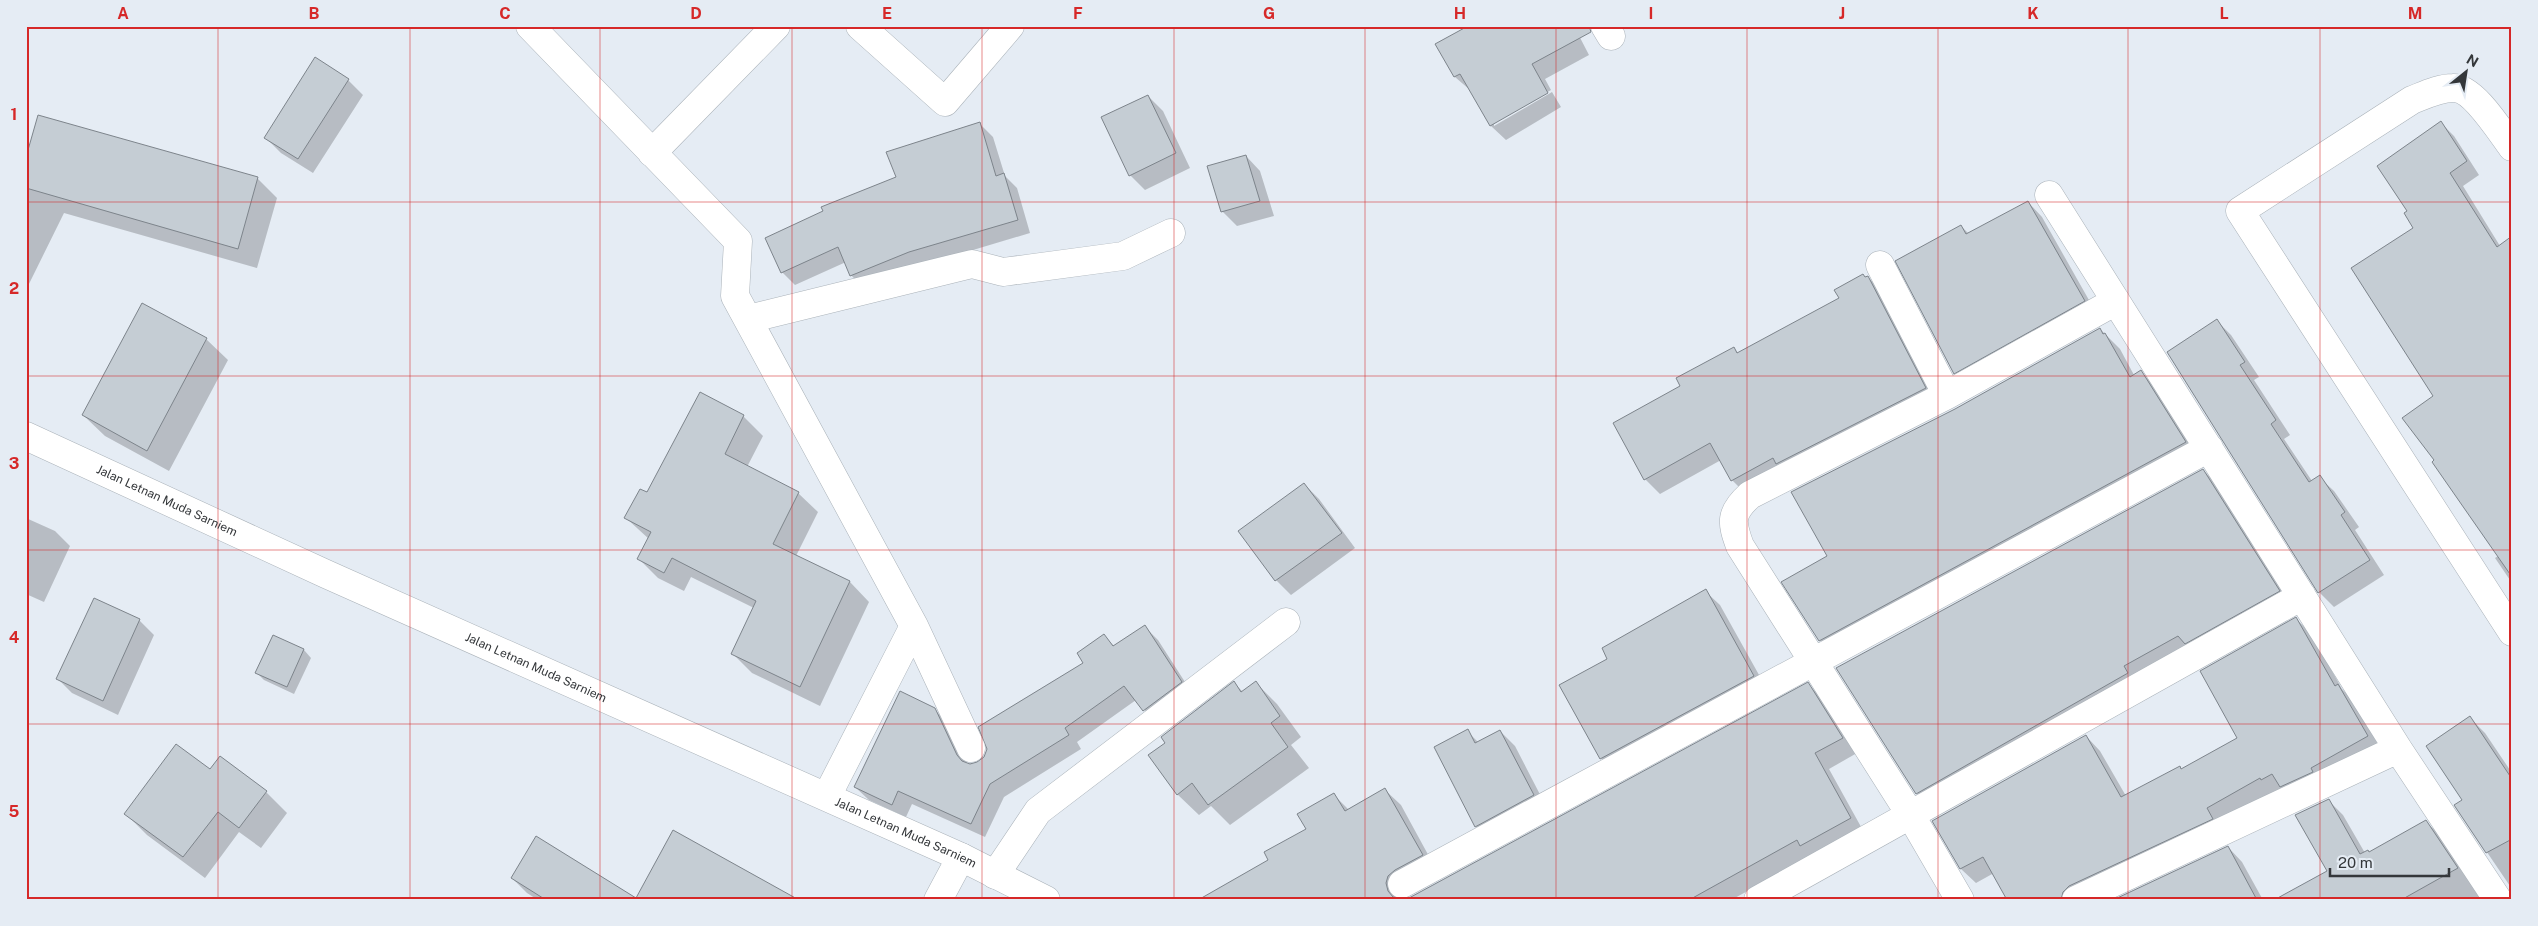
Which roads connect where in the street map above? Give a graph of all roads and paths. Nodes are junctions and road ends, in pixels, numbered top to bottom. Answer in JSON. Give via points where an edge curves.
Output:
{"nodes":[{"id":1,"x":530,"y":26,"type":"edge"},
{"id":2,"x":776,"y":26,"type":"edge"},
{"id":3,"x":860,"y":26,"type":"edge"},
{"id":4,"x":1010,"y":26,"type":"edge"},
{"id":5,"x":2512,"y":146,"type":"edge"},
{"id":6,"x":652,"y":153,"type":"junction"},
{"id":7,"x":2050,"y":195,"type":"dead end"},
{"id":8,"x":1171,"y":232,"type":"dead end"},
{"id":9,"x":1880,"y":265,"type":"dead end"},
{"id":10,"x":2116,"y":300,"type":"junction"},
{"id":11,"x":748,"y":319,"type":"junction"},
{"id":12,"x":1947,"y":395,"type":"junction"},
{"id":13,"x":26,"y":436,"type":"edge"},
{"id":14,"x":2209,"y":448,"type":"junction"},
{"id":15,"x":2302,"y":596,"type":"junction"},
{"id":16,"x":1286,"y":622,"type":"dead end"},
{"id":17,"x":914,"y":626,"type":"junction"},
{"id":18,"x":2512,"y":632,"type":"edge"},
{"id":19,"x":1814,"y":660,"type":"junction"},
{"id":20,"x":971,"y":748,"type":"dead end"},
{"id":21,"x":2398,"y":749,"type":"junction"},
{"id":22,"x":827,"y":796,"type":"junction"},
{"id":23,"x":1910,"y":814,"type":"junction"},
{"id":24,"x":962,"y":857,"type":"junction"},
{"id":25,"x":995,"y":875,"type":"junction"},
{"id":26,"x":1402,"y":884,"type":"dead end"},
{"id":27,"x":2490,"y":897,"type":"edge"},
{"id":28,"x":938,"y":900,"type":"edge"},
{"id":29,"x":1046,"y":900,"type":"edge"},
{"id":30,"x":1758,"y":900,"type":"edge"},
{"id":31,"x":1960,"y":900,"type":"edge"},
{"id":32,"x":2076,"y":900,"type":"edge"}],
"edges":[{"from":1,"to":6,"type":"street"},
{"from":2,"to":6,"type":"street"},
{"from":3,"to":4,"type":"street","via":[[945,102]]},
{"from":5,"to":18,"type":"street","via":[[2468,94],[2455,87],[2438,90],[2412,100],[2240,211]]},
{"from":6,"to":11,"type":"street","via":[[738,241],[735,296]]},
{"from":7,"to":10,"type":"street"},
{"from":8,"to":11,"type":"street","via":[[1123,256],[1003,272],[972,264]]},
{"from":9,"to":12,"type":"street"},
{"from":10,"to":12,"type":"street"},
{"from":10,"to":14,"type":"street"},
{"from":11,"to":17,"type":"street"},
{"from":12,"to":19,"type":"street","via":[[1750,495],[1740,503],[1733,516],[1740,546]]},
{"from":13,"to":22,"type":"street","name":"Jalan Letnan Muda Sarniem","via":[[326,574]]},
{"from":14,"to":15,"type":"street"},
{"from":14,"to":19,"type":"street"},
{"from":15,"to":21,"type":"street"},
{"from":15,"to":23,"type":"street"},
{"from":16,"to":25,"type":"street","via":[[1038,811]]},
{"from":17,"to":20,"type":"street"},
{"from":17,"to":22,"type":"street"},
{"from":19,"to":23,"type":"street"},
{"from":19,"to":26,"type":"street"},
{"from":21,"to":27,"type":"street"},
{"from":21,"to":32,"type":"street"},
{"from":22,"to":24,"type":"street","name":"Jalan Letnan Muda Sarniem"},
{"from":23,"to":30,"type":"street"},
{"from":23,"to":31,"type":"street"},
{"from":24,"to":25,"type":"street","name":"Jalan Letnan Muda Sarniem"},
{"from":24,"to":28,"type":"street"},
{"from":25,"to":29,"type":"street","name":"Jalan Letnan Muda Sarniem"}]}
